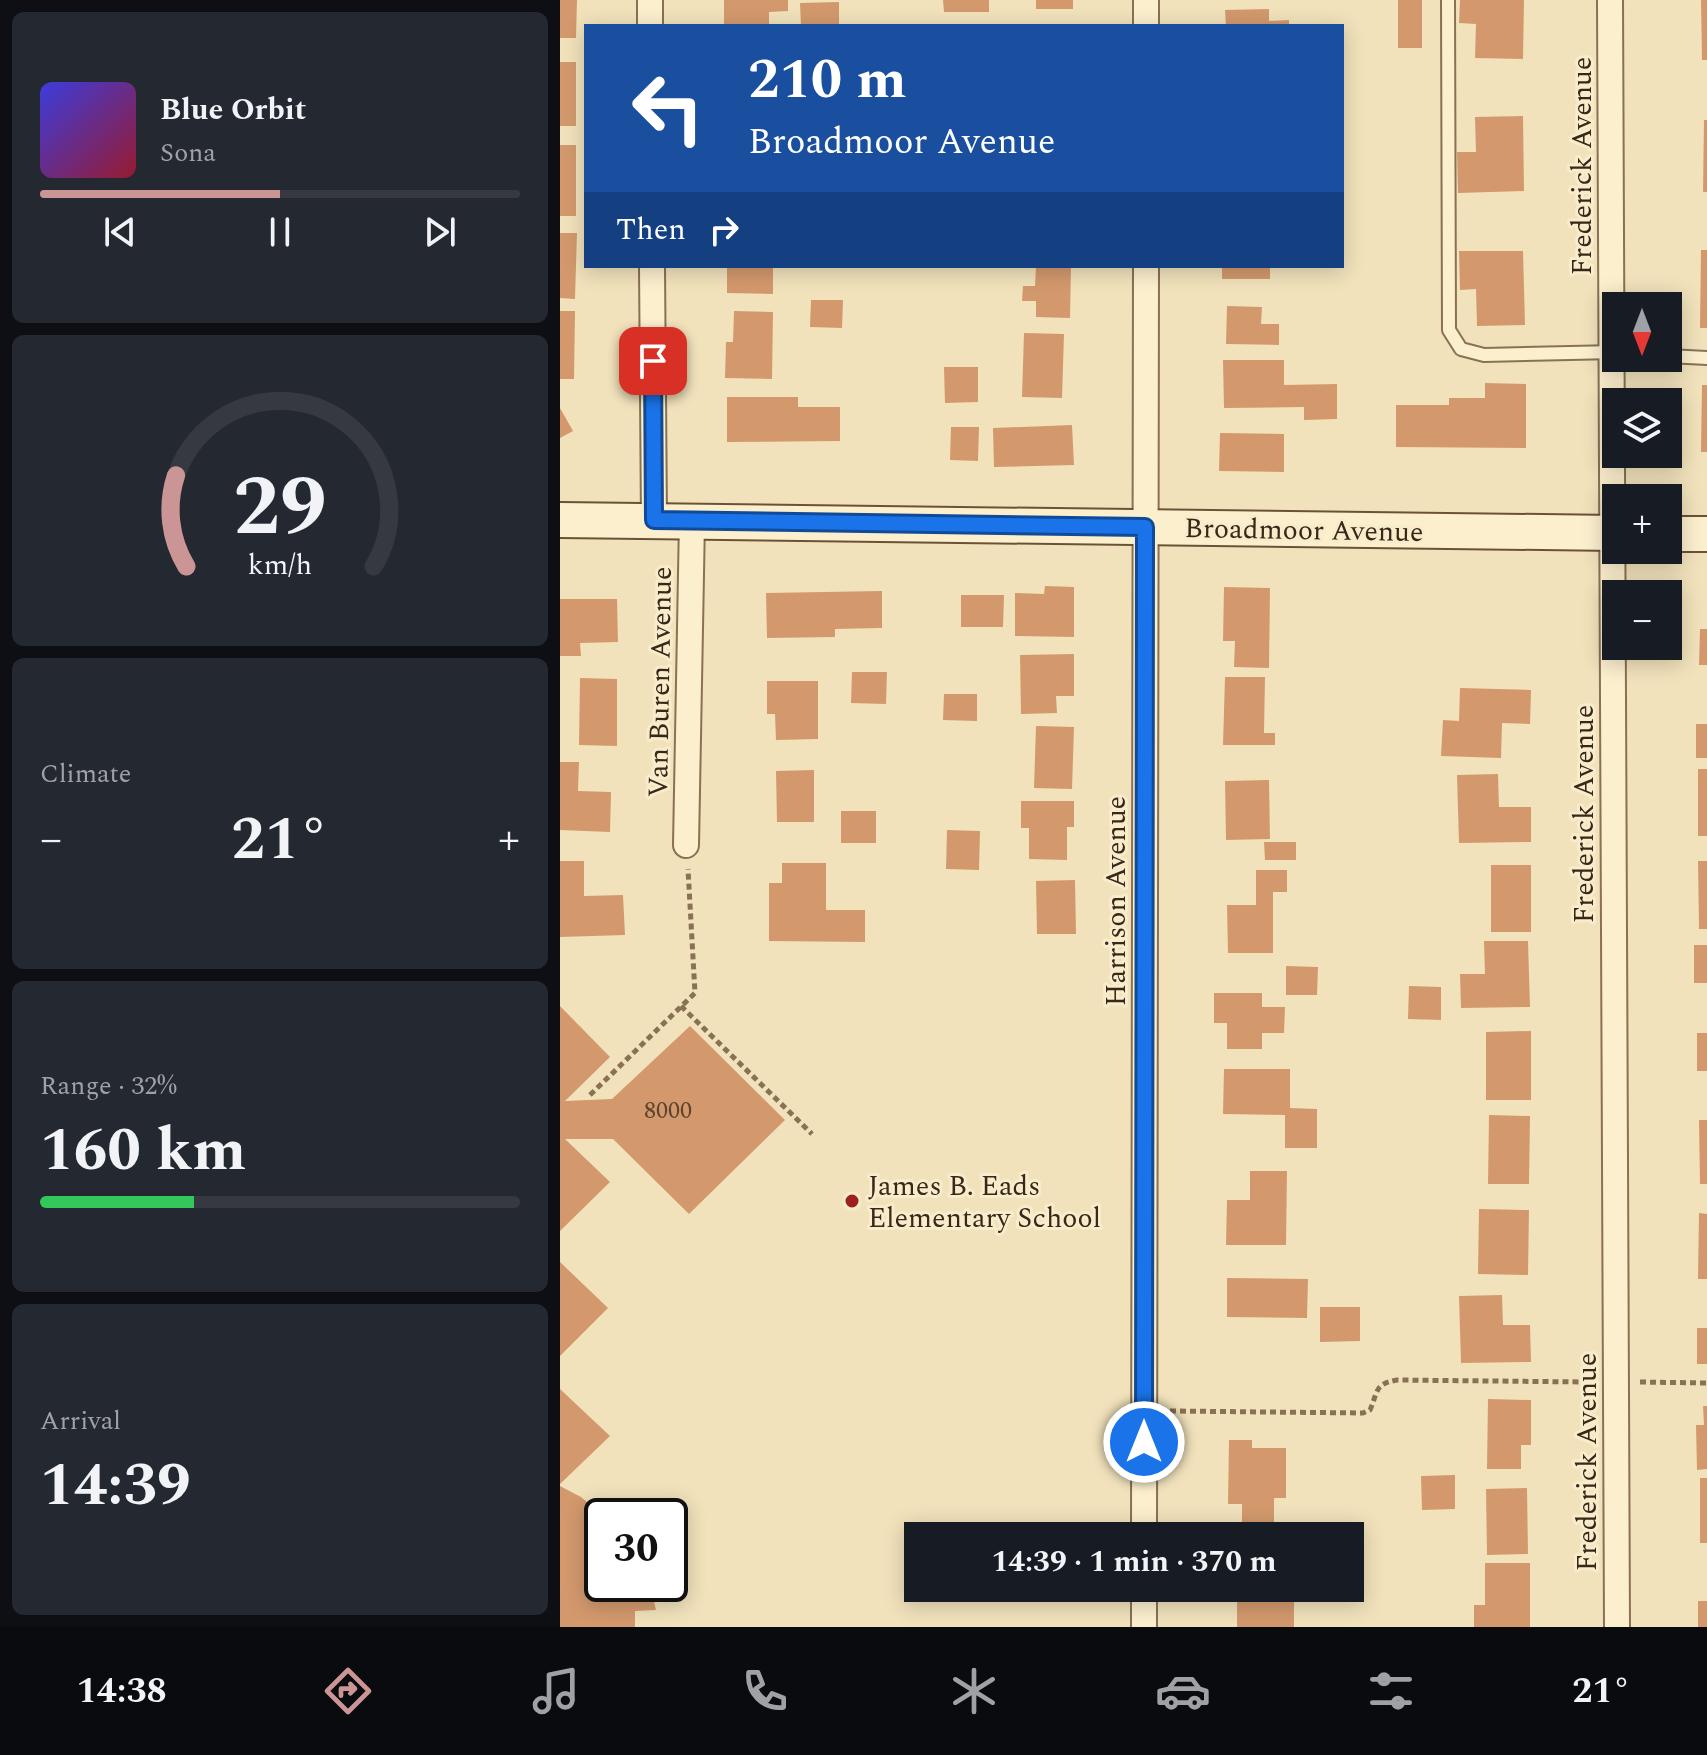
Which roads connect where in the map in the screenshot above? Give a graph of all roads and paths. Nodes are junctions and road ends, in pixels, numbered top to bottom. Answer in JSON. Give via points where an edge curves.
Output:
{"nodes":[{"id":1,"x":650,"y":0,"type":"edge"},
{"id":2,"x":1146,"y":0,"type":"edge"},
{"id":3,"x":1448,"y":0,"type":"edge"},
{"id":4,"x":1610,"y":0,"type":"edge"},
{"id":5,"x":650,"y":24,"type":"edge"},
{"id":6,"x":1146,"y":24,"type":"edge"},
{"id":7,"x":652,"y":268,"type":"edge"},
{"id":8,"x":1146,"y":268,"type":"edge"},
{"id":9,"x":1613,"y":292,"type":"edge"},
{"id":10,"x":1602,"y":352,"type":"edge"},
{"id":11,"x":1682,"y":357,"type":"edge"},
{"id":12,"x":1707,"y":358,"type":"edge"},
{"id":13,"x":1614,"y":372,"type":"edge"},
{"id":14,"x":1614,"y":484,"type":"edge"},
{"id":15,"x":560,"y":520,"type":"edge"},
{"id":16,"x":654,"y":520,"type":"junction"},
{"id":17,"x":692,"y":520,"type":"junction"},
{"id":18,"x":1145,"y":527,"type":"junction"},
{"id":19,"x":1602,"y":533,"type":"edge"},
{"id":20,"x":1682,"y":534,"type":"edge"},
{"id":21,"x":1707,"y":534,"type":"edge"},
{"id":22,"x":1614,"y":564,"type":"edge"},
{"id":23,"x":686,"y":845,"type":"joint"},
{"id":24,"x":681,"y":1006,"type":"junction"},
{"id":25,"x":590,"y":1095,"type":"dead end"},
{"id":26,"x":812,"y":1134,"type":"dead end"},
{"id":27,"x":1586,"y":1382,"type":"dead end"},
{"id":28,"x":1632,"y":1382,"type":"dead end"},
{"id":29,"x":1707,"y":1383,"type":"edge"},
{"id":30,"x":1170,"y":1411,"type":"dead end"},
{"id":31,"x":1144,"y":1522,"type":"edge"},
{"id":32,"x":1144,"y":1602,"type":"edge"},
{"id":33,"x":1144,"y":1627,"type":"edge"},
{"id":34,"x":1617,"y":1627,"type":"edge"}],
"edges":[{"from":1,"to":5,"type":"street"},
{"from":2,"to":6,"type":"street"},
{"from":3,"to":10,"type":"lane","via":[[1449,330],[1461,349],[1484,355]]},
{"from":4,"to":9,"type":"street","name":"Frederick Avenue"},
{"from":7,"to":16,"type":"street"},
{"from":8,"to":18,"type":"street","name":"Harrison Avenue"},
{"from":11,"to":12,"type":"lane"},
{"from":13,"to":14,"type":"street","name":"Frederick Avenue"},
{"from":15,"to":16,"type":"street","name":"Broadmoor Avenue"},
{"from":16,"to":17,"type":"street","name":"Broadmoor Avenue"},
{"from":17,"to":18,"type":"street","name":"Broadmoor Avenue"},
{"from":17,"to":23,"type":"street","name":"Van Buren Avenue"},
{"from":18,"to":19,"type":"street","name":"Broadmoor Avenue"},
{"from":18,"to":31,"type":"street","name":"Harrison Avenue"},
{"from":20,"to":21,"type":"street"},
{"from":22,"to":34,"type":"street","name":"Frederick Avenue"},
{"from":23,"to":24,"type":"path","via":[[695,993]]},
{"from":24,"to":25,"type":"path"},
{"from":24,"to":26,"type":"path"},
{"from":27,"to":30,"type":"path","via":[[1397,1380],[1384,1382],[1370,1410],[1363,1413]]},
{"from":28,"to":29,"type":"path"},
{"from":32,"to":33,"type":"street"}]}
